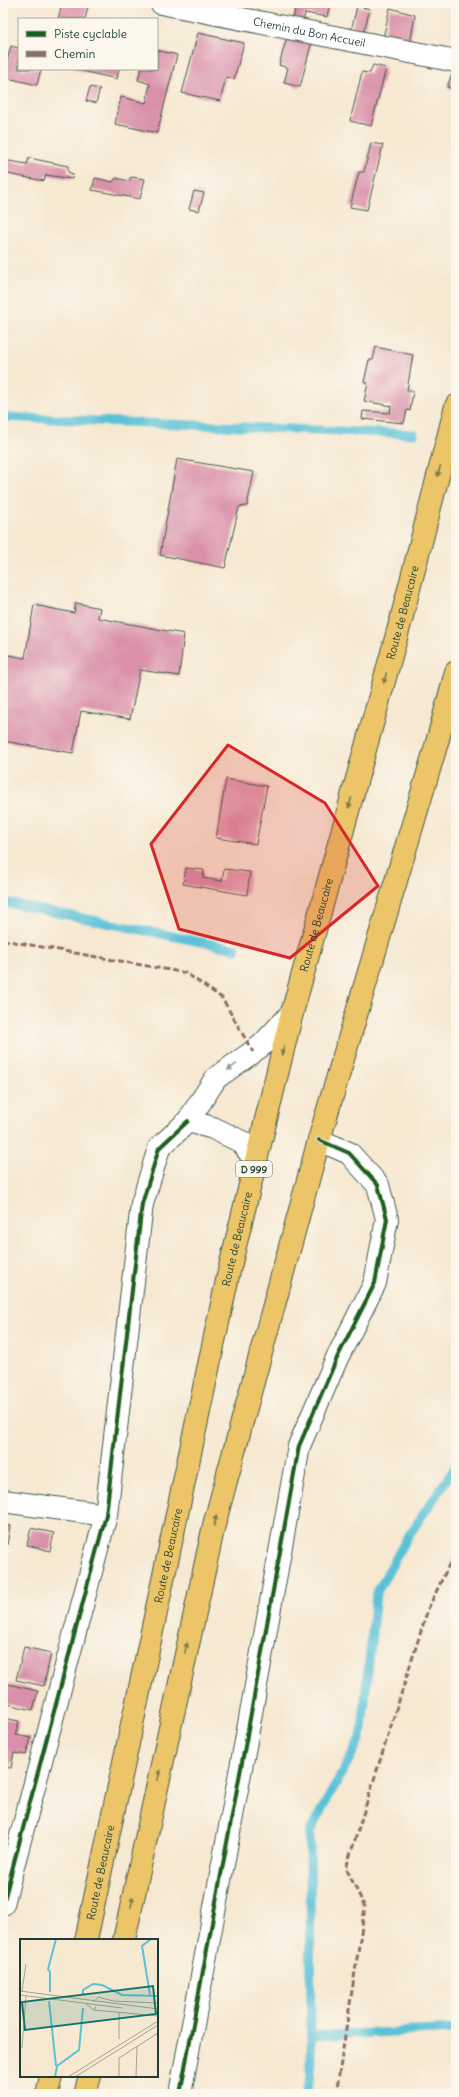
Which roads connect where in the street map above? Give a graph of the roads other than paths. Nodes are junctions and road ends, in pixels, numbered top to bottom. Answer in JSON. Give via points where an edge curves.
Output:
{"nodes":[{"id":1,"x":161,"y":3,"type":"edge"},
{"id":2,"x":456,"y":61,"type":"edge"},
{"id":3,"x":456,"y":406,"type":"edge"},
{"id":4,"x":456,"y":672,"type":"edge"},
{"id":5,"x":292,"y":1013,"type":"junction"},
{"id":6,"x":188,"y":1121,"type":"junction"},
{"id":7,"x":319,"y":1140,"type":"junction"},
{"id":8,"x":256,"y":1162,"type":"junction"},
{"id":9,"x":3,"y":1501,"type":"edge"},
{"id":10,"x":106,"y":1515,"type":"junction"},
{"id":11,"x":3,"y":1904,"type":"edge"},
{"id":12,"x":86,"y":1939,"type":"edge"},
{"id":13,"x":124,"y":1939,"type":"edge"},
{"id":14,"x":51,"y":2077,"type":"edge"},
{"id":15,"x":90,"y":2077,"type":"edge"},
{"id":16,"x":47,"y":2094,"type":"edge"},
{"id":17,"x":85,"y":2094,"type":"edge"},
{"id":18,"x":180,"y":2094,"type":"edge"}],
"edges":[{"from":1,"to":2,"type":"street","name":"Chemin du Bon Accueil"},
{"from":3,"to":5,"type":"main road","name":"Route de Beaucaire","number":"D 999","one_way":true,"via":[[402,620]]},
{"from":4,"to":7,"type":"main road"},
{"from":5,"to":6,"type":"street","one_way":true,"via":[[261,1046],[216,1078]]},
{"from":5,"to":8,"type":"main road","name":"Route de Beaucaire","number":"D 999","one_way":true},
{"from":6,"to":8,"type":"street","via":[[213,1128],[242,1142]]},
{"from":6,"to":10,"type":"street","via":[[159,1148],[142,1204]]},
{"from":13,"to":7,"type":"main road","one_way":true,"via":[[214,1525]]},
{"from":7,"to":18,"type":"street","via":[[349,1153],[378,1185],[387,1219],[375,1283],[325,1383],[299,1446]]},
{"from":8,"to":12,"type":"main road","name":"Route de Beaucaire","number":"D 999","via":[[229,1271]]},
{"from":9,"to":10,"type":"street"},
{"from":10,"to":11,"type":"street"},
{"from":14,"to":16,"type":"main road"},
{"from":15,"to":17,"type":"main road"}]}
